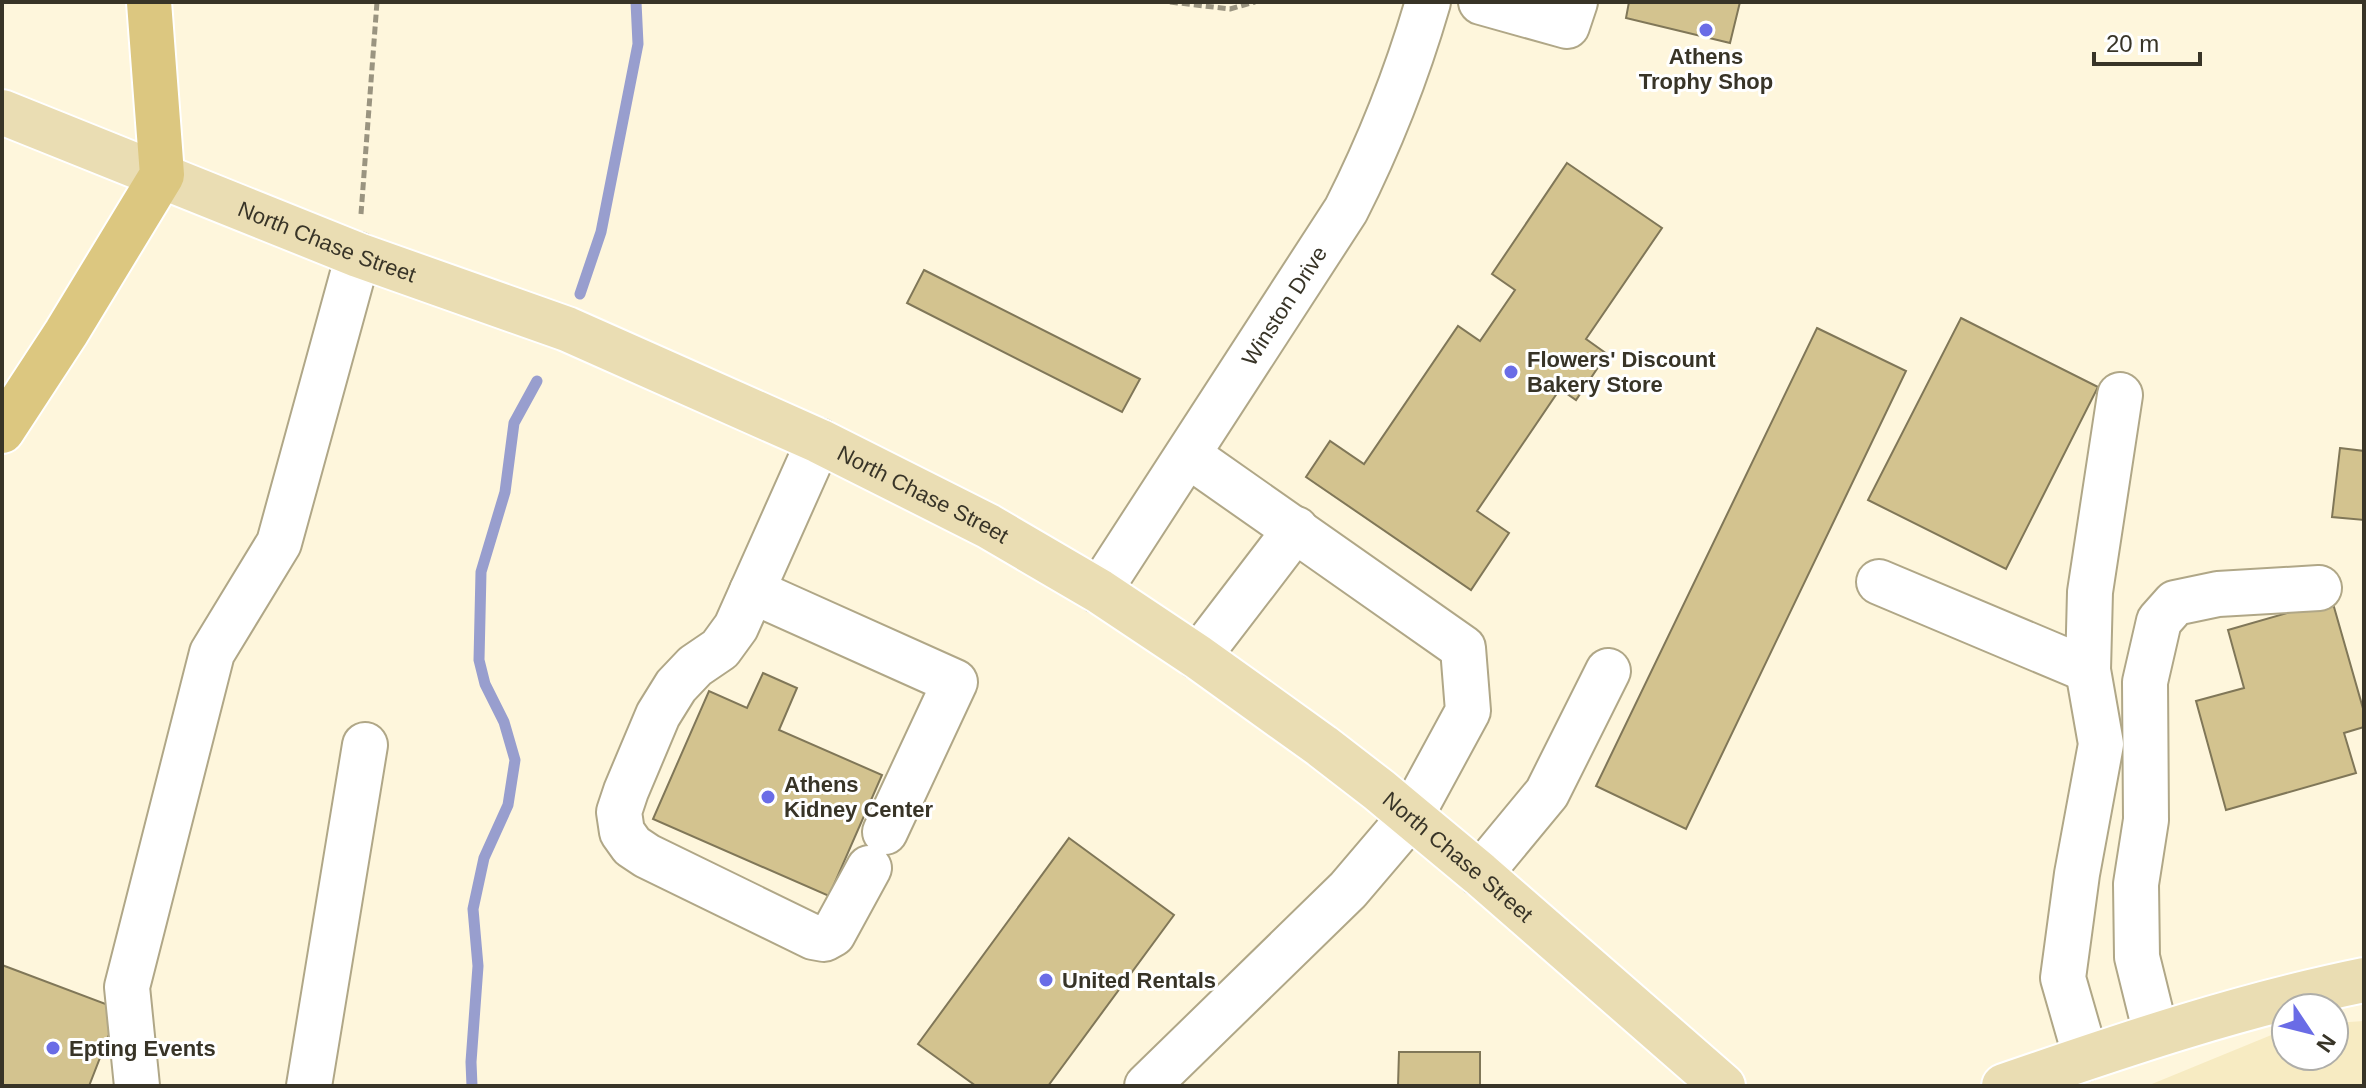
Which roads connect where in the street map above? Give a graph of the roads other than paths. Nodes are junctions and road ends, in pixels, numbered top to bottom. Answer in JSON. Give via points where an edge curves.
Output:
{"nodes":[{"id":1,"x":149,"y":2,"type":"edge"},
{"id":2,"x":1481,"y":2,"type":"edge"},
{"id":3,"x":1575,"y":2,"type":"edge"},
{"id":4,"x":1417,"y":6,"type":"edge"},
{"id":5,"x":2,"y":112,"type":"edge"},
{"id":6,"x":162,"y":175,"type":"junction"},
{"id":7,"x":358,"y":255,"type":"junction"},
{"id":8,"x":2120,"y":395,"type":"dead end"},
{"id":9,"x":2,"y":431,"type":"edge"},
{"id":10,"x":819,"y":441,"type":"junction"},
{"id":11,"x":1188,"y":455,"type":"junction"},
{"id":12,"x":1296,"y":529,"type":"junction"},
{"id":13,"x":1879,"y":582,"type":"dead end"},
{"id":14,"x":2319,"y":588,"type":"dead end"},
{"id":15,"x":752,"y":591,"type":"junction"},
{"id":16,"x":1099,"y":591,"type":"junction"},
{"id":17,"x":1198,"y":657,"type":"junction"},
{"id":18,"x":2088,"y":670,"type":"junction"},
{"id":19,"x":1608,"y":671,"type":"dead end"},
{"id":20,"x":365,"y":745,"type":"dead end"},
{"id":21,"x":1411,"y":816,"type":"junction"},
{"id":22,"x":1480,"y":874,"type":"junction"},
{"id":23,"x":2364,"y":980,"type":"edge"},
{"id":24,"x":2156,"y":1034,"type":"junction"},
{"id":25,"x":2086,"y":1058,"type":"junction"},
{"id":26,"x":137,"y":1086,"type":"edge"},
{"id":27,"x":309,"y":1086,"type":"edge"},
{"id":28,"x":1147,"y":1086,"type":"edge"},
{"id":29,"x":1723,"y":1086,"type":"edge"},
{"id":30,"x":2004,"y":1086,"type":"edge"}],
"edges":[{"from":1,"to":6,"type":"highway"},
{"from":2,"to":3,"type":"street","via":[[1567,26]]},
{"from":4,"to":11,"type":"street","name":"Winston Drive","via":[[1396,99],[1373,158],[1346,210]]},
{"from":5,"to":6,"type":"main road","name":"North Chase Street"},
{"from":6,"to":7,"type":"main road","name":"North Chase Street"},
{"from":6,"to":9,"type":"highway"},
{"from":7,"to":10,"type":"main road","name":"North Chase Street","via":[[567,329]]},
{"from":7,"to":26,"type":"street","via":[[279,543],[212,653],[127,987]]},
{"from":8,"to":18,"type":"street","via":[[2090,592]]},
{"from":10,"to":15,"type":"street"},
{"from":10,"to":16,"type":"main road","name":"North Chase Street","via":[[988,526]]},
{"from":11,"to":12,"type":"street"},
{"from":11,"to":16,"type":"street","name":"Winston Drive"},
{"from":12,"to":17,"type":"street"},
{"from":12,"to":21,"type":"street","via":[[1463,648],[1468,711]]},
{"from":13,"to":18,"type":"street"},
{"from":14,"to":24,"type":"street","via":[[2218,594],[2175,603],[2159,621],[2145,682],[2146,820],[2136,884],[2137,957]]},
{"from":15,"to":15,"type":"street","via":[[720,649],[676,686],[658,715],[619,812],[622,832],[647,856],[824,939],[841,925],[955,682]]},
{"from":16,"to":17,"type":"main road","name":"North Chase Street"},
{"from":17,"to":21,"type":"main road","name":"North Chase Street"},
{"from":18,"to":25,"type":"street","via":[[2101,744],[2063,978]]},
{"from":19,"to":22,"type":"street","via":[[1547,793]]},
{"from":20,"to":27,"type":"street"},
{"from":21,"to":22,"type":"main road","name":"North Chase Street"},
{"from":21,"to":28,"type":"street","via":[[1348,890]]},
{"from":22,"to":29,"type":"main road","name":"North Chase Street"},
{"from":23,"to":24,"type":"main road","via":[[2284,996]]},
{"from":24,"to":25,"type":"main road"},
{"from":25,"to":30,"type":"main road"}]}
